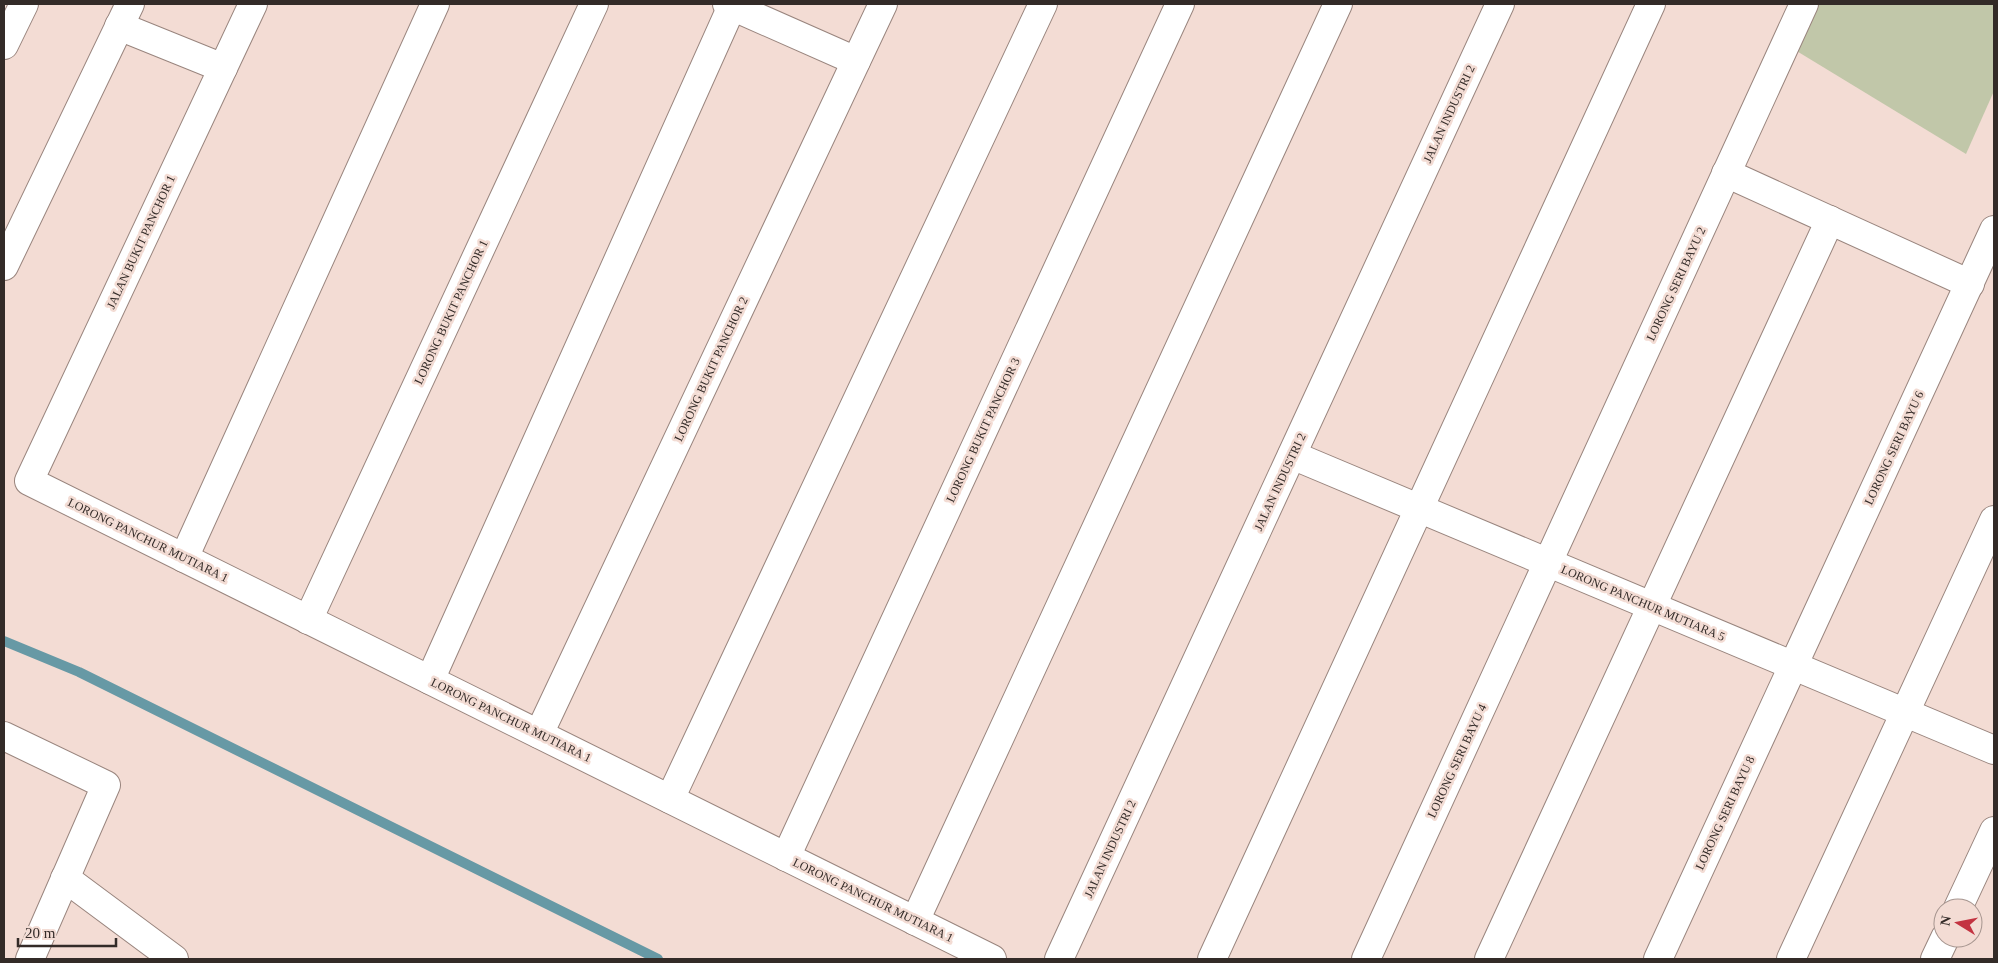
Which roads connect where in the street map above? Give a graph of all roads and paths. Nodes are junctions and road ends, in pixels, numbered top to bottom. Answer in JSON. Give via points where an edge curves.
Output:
{"nodes":[{"id":1,"x":24,"y":4,"type":"edge"},
{"id":2,"x":253,"y":4,"type":"edge"},
{"id":3,"x":435,"y":4,"type":"edge"},
{"id":4,"x":594,"y":4,"type":"edge"},
{"id":5,"x":883,"y":4,"type":"edge"},
{"id":6,"x":1043,"y":4,"type":"edge"},
{"id":7,"x":1180,"y":4,"type":"edge"},
{"id":8,"x":1338,"y":4,"type":"edge"},
{"id":9,"x":1500,"y":4,"type":"edge"},
{"id":10,"x":1651,"y":4,"type":"edge"},
{"id":11,"x":1804,"y":4,"type":"edge"},
{"id":12,"x":730,"y":5,"type":"edge"},
{"id":13,"x":124,"y":15,"type":"edge"},
{"id":14,"x":4,"y":45,"type":"edge"},
{"id":15,"x":856,"y":61,"type":"junction"},
{"id":16,"x":223,"y":68,"type":"junction"},
{"id":17,"x":1726,"y":173,"type":"junction"},
{"id":18,"x":1830,"y":220,"type":"junction"},
{"id":19,"x":1994,"y":230,"type":"edge"},
{"id":20,"x":4,"y":266,"type":"edge"},
{"id":21,"x":1970,"y":284,"type":"junction"},
{"id":22,"x":1292,"y":455,"type":"junction"},
{"id":23,"x":29,"y":481,"type":"joint"},
{"id":24,"x":1419,"y":508,"type":"junction"},
{"id":25,"x":1994,"y":520,"type":"edge"},
{"id":26,"x":184,"y":558,"type":"junction"},
{"id":27,"x":1548,"y":563,"type":"junction"},
{"id":28,"x":1652,"y":606,"type":"junction"},
{"id":29,"x":308,"y":620,"type":"junction"},
{"id":30,"x":1793,"y":667,"type":"junction"},
{"id":31,"x":430,"y":680,"type":"junction"},
{"id":32,"x":1904,"y":713,"type":"junction"},
{"id":33,"x":539,"y":734,"type":"junction"},
{"id":34,"x":4,"y":736,"type":"edge"},
{"id":35,"x":1994,"y":750,"type":"edge"},
{"id":36,"x":670,"y":799,"type":"junction"},
{"id":37,"x":1994,"y":830,"type":"edge"},
{"id":38,"x":786,"y":857,"type":"junction"},
{"id":39,"x":66,"y":878,"type":"junction"},
{"id":40,"x":1963,"y":898,"type":"edge"},
{"id":41,"x":915,"y":921,"type":"junction"},
{"id":42,"x":30,"y":959,"type":"edge"},
{"id":43,"x":174,"y":959,"type":"edge"},
{"id":44,"x":992,"y":959,"type":"edge"},
{"id":45,"x":1059,"y":959,"type":"edge"},
{"id":46,"x":1212,"y":959,"type":"edge"},
{"id":47,"x":1366,"y":959,"type":"edge"},
{"id":48,"x":1489,"y":959,"type":"edge"},
{"id":49,"x":1658,"y":959,"type":"edge"},
{"id":50,"x":1790,"y":959,"type":"edge"}],
"edges":[{"from":1,"to":14,"type":"street"},
{"from":2,"to":16,"type":"street","name":"JALAN BUKIT PANCHOR 1"},
{"from":3,"to":26,"type":"street"},
{"from":4,"to":29,"type":"street","name":"LORONG BUKIT PANCHOR 1"},
{"from":5,"to":15,"type":"street","name":"LORONG BUKIT PANCHOR 2"},
{"from":6,"to":36,"type":"street"},
{"from":7,"to":38,"type":"street","name":"LORONG BUKIT PANCHOR 3"},
{"from":8,"to":41,"type":"street"},
{"from":9,"to":22,"type":"street","name":"JALAN INDUSTRI 2"},
{"from":10,"to":24,"type":"street"},
{"from":11,"to":17,"type":"street","name":"LORONG SERI BAYU 2"},
{"from":12,"to":15,"type":"street"},
{"from":12,"to":31,"type":"street"},
{"from":13,"to":16,"type":"street"},
{"from":13,"to":20,"type":"street"},
{"from":15,"to":33,"type":"street","name":"LORONG BUKIT PANCHOR 2"},
{"from":16,"to":23,"type":"street","name":"JALAN BUKIT PANCHOR 1"},
{"from":17,"to":18,"type":"street"},
{"from":17,"to":27,"type":"street","name":"LORONG SERI BAYU 2"},
{"from":18,"to":21,"type":"street"},
{"from":18,"to":28,"type":"street"},
{"from":19,"to":21,"type":"street","name":"LORONG SERI BAYU 6"},
{"from":21,"to":30,"type":"street","name":"LORONG SERI BAYU 6"},
{"from":22,"to":24,"type":"street","name":"LORONG PANCHUR MUTIARA 5"},
{"from":22,"to":45,"type":"street","name":"JALAN INDUSTRI 2"},
{"from":23,"to":26,"type":"street","name":"LORONG PANCHUR MUTIARA 1"},
{"from":24,"to":27,"type":"street","name":"LORONG PANCHUR MUTIARA 5"},
{"from":24,"to":46,"type":"street"},
{"from":25,"to":32,"type":"street"},
{"from":26,"to":29,"type":"street","name":"LORONG PANCHUR MUTIARA 1"},
{"from":27,"to":28,"type":"street","name":"LORONG PANCHUR MUTIARA 5"},
{"from":27,"to":47,"type":"street","name":"LORONG SERI BAYU 4"},
{"from":28,"to":30,"type":"street","name":"LORONG PANCHUR MUTIARA 5"},
{"from":28,"to":48,"type":"street"},
{"from":29,"to":31,"type":"street","name":"LORONG PANCHUR MUTIARA 1"},
{"from":30,"to":32,"type":"street","name":"LORONG PANCHUR MUTIARA 5"},
{"from":30,"to":49,"type":"street","name":"LORONG SERI BAYU 8"},
{"from":31,"to":33,"type":"street","name":"LORONG PANCHUR MUTIARA 1"},
{"from":32,"to":35,"type":"street","name":"LORONG PANCHUR MUTIARA 5"},
{"from":32,"to":50,"type":"street"},
{"from":33,"to":36,"type":"street","name":"LORONG PANCHUR MUTIARA 1"},
{"from":34,"to":39,"type":"street","via":[[106,786]]},
{"from":36,"to":38,"type":"street","name":"LORONG PANCHUR MUTIARA 1"},
{"from":37,"to":40,"type":"street"},
{"from":38,"to":41,"type":"street","name":"LORONG PANCHUR MUTIARA 1"},
{"from":39,"to":42,"type":"street"},
{"from":39,"to":43,"type":"street"},
{"from":41,"to":44,"type":"street","name":"LORONG PANCHUR MUTIARA 1"}]}
